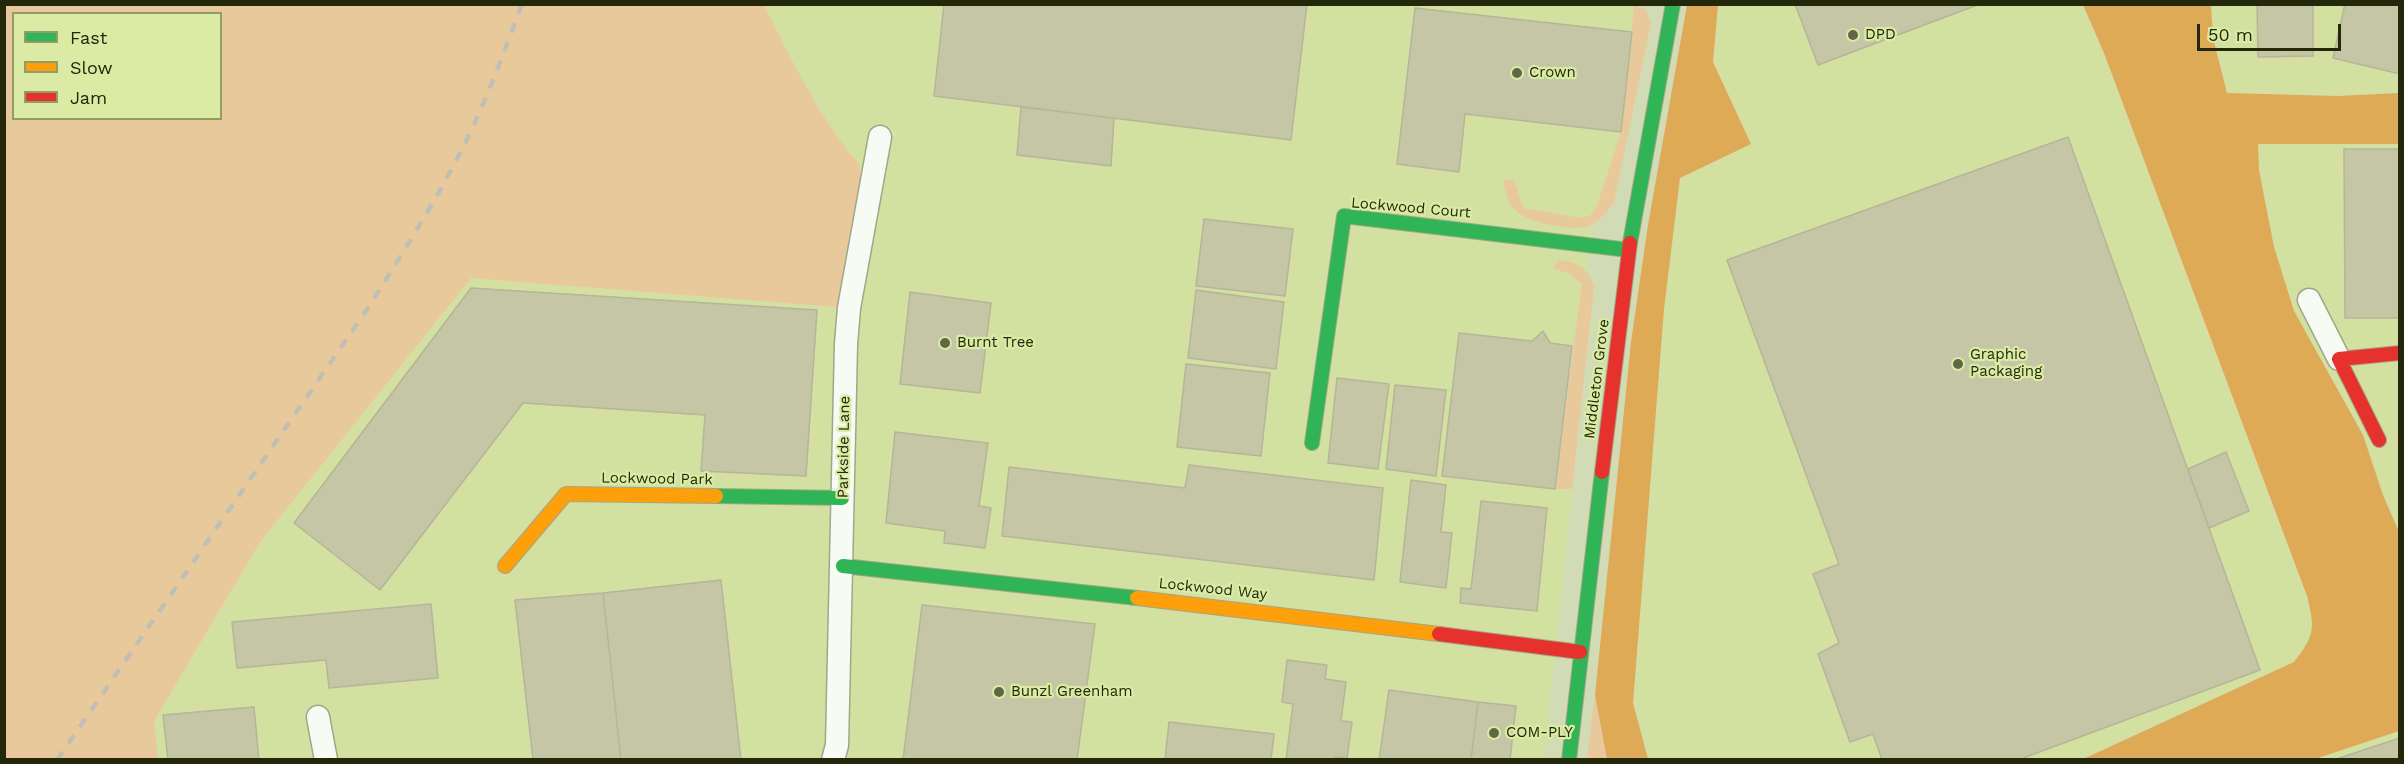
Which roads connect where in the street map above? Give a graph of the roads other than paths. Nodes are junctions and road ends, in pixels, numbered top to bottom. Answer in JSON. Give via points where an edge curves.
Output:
{"nodes":[{"id":1,"x":1673,"y":4,"type":"edge"},
{"id":2,"x":880,"y":137,"type":"dead end"},
{"id":3,"x":1629,"y":250,"type":"junction"},
{"id":4,"x":2309,"y":300,"type":"dead end"},
{"id":5,"x":2400,"y":353,"type":"edge"},
{"id":6,"x":2339,"y":359,"type":"junction"},
{"id":7,"x":2379,"y":440,"type":"dead end"},
{"id":8,"x":1312,"y":443,"type":"dead end"},
{"id":9,"x":842,"y":498,"type":"junction"},
{"id":10,"x":505,"y":566,"type":"dead end"},
{"id":11,"x":843,"y":566,"type":"junction"},
{"id":12,"x":1580,"y":652,"type":"junction"},
{"id":13,"x":318,"y":717,"type":"dead end"},
{"id":14,"x":326,"y":759,"type":"edge"},
{"id":15,"x":833,"y":759,"type":"edge"},
{"id":16,"x":1569,"y":759,"type":"edge"}],
"edges":[{"from":1,"to":3,"type":"street","name":"Middleton Grove"},
{"from":2,"to":9,"type":"street","name":"Parkside Lane","via":[[849,308]]},
{"from":3,"to":8,"type":"street","name":"Lockwood Court","via":[[1344,216]]},
{"from":3,"to":12,"type":"street","name":"Middleton Grove"},
{"from":4,"to":6,"type":"street"},
{"from":5,"to":6,"type":"street"},
{"from":6,"to":7,"type":"street"},
{"from":9,"to":10,"type":"street","name":"Lockwood Park","via":[[566,494]]},
{"from":9,"to":11,"type":"street","name":"Parkside Lane"},
{"from":11,"to":12,"type":"street","name":"Lockwood Way","via":[[1266,612]]},
{"from":11,"to":15,"type":"street","name":"Parkside Lane","via":[[837,745]]},
{"from":12,"to":16,"type":"street","name":"Middleton Grove"},
{"from":13,"to":14,"type":"street"}]}
